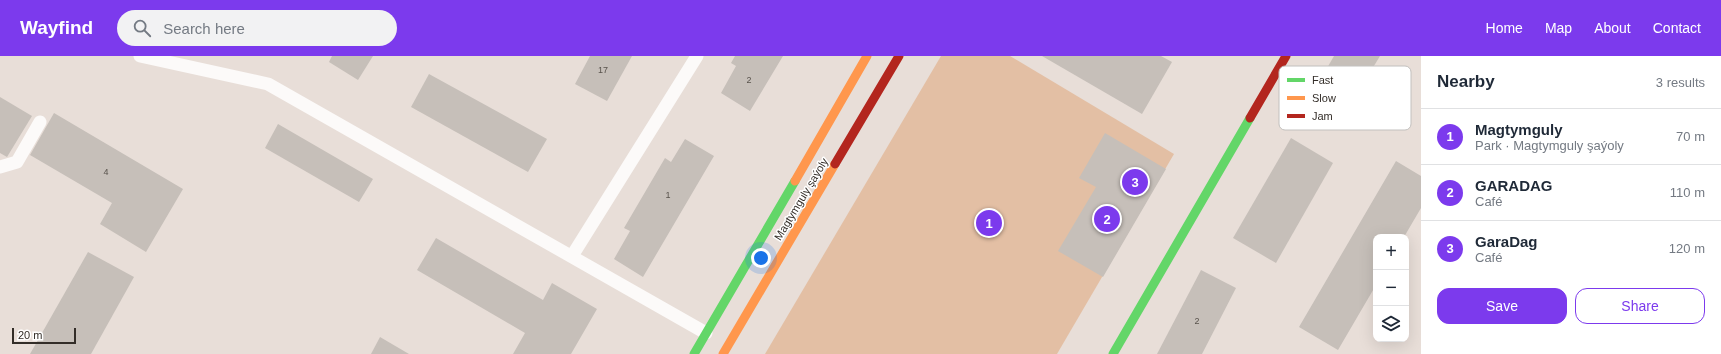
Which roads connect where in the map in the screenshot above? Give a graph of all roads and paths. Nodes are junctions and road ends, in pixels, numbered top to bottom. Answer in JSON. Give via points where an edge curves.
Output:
{"nodes":[{"id":1,"x":140,"y":56,"type":"edge"},
{"id":2,"x":697,"y":56,"type":"edge"},
{"id":3,"x":867,"y":56,"type":"edge"},
{"id":4,"x":899,"y":56,"type":"edge"},
{"id":5,"x":1286,"y":56,"type":"edge"},
{"id":6,"x":1280,"y":66,"type":"edge"},
{"id":7,"x":1279,"y":68,"type":"edge"},
{"id":8,"x":40,"y":122,"type":"dead end"},
{"id":9,"x":0,"y":167,"type":"edge"},
{"id":10,"x":572,"y":256,"type":"junction"},
{"id":11,"x":706,"y":333,"type":"junction"},
{"id":12,"x":694,"y":354,"type":"edge"},
{"id":13,"x":724,"y":354,"type":"edge"},
{"id":14,"x":1113,"y":354,"type":"edge"}],
"edges":[{"from":1,"to":10,"type":"lane","via":[[268,84]]},
{"from":2,"to":10,"type":"lane"},
{"from":3,"to":11,"type":"street","name":"Magtymguly şaýoly"},
{"from":4,"to":13,"type":"street","name":"Magtymguly şaýoly"},
{"from":5,"to":6,"type":"street"},
{"from":7,"to":14,"type":"street"},
{"from":8,"to":9,"type":"lane","via":[[17,162]]},
{"from":10,"to":11,"type":"lane"},
{"from":11,"to":12,"type":"street","name":"Magtymguly şaýoly"}]}
